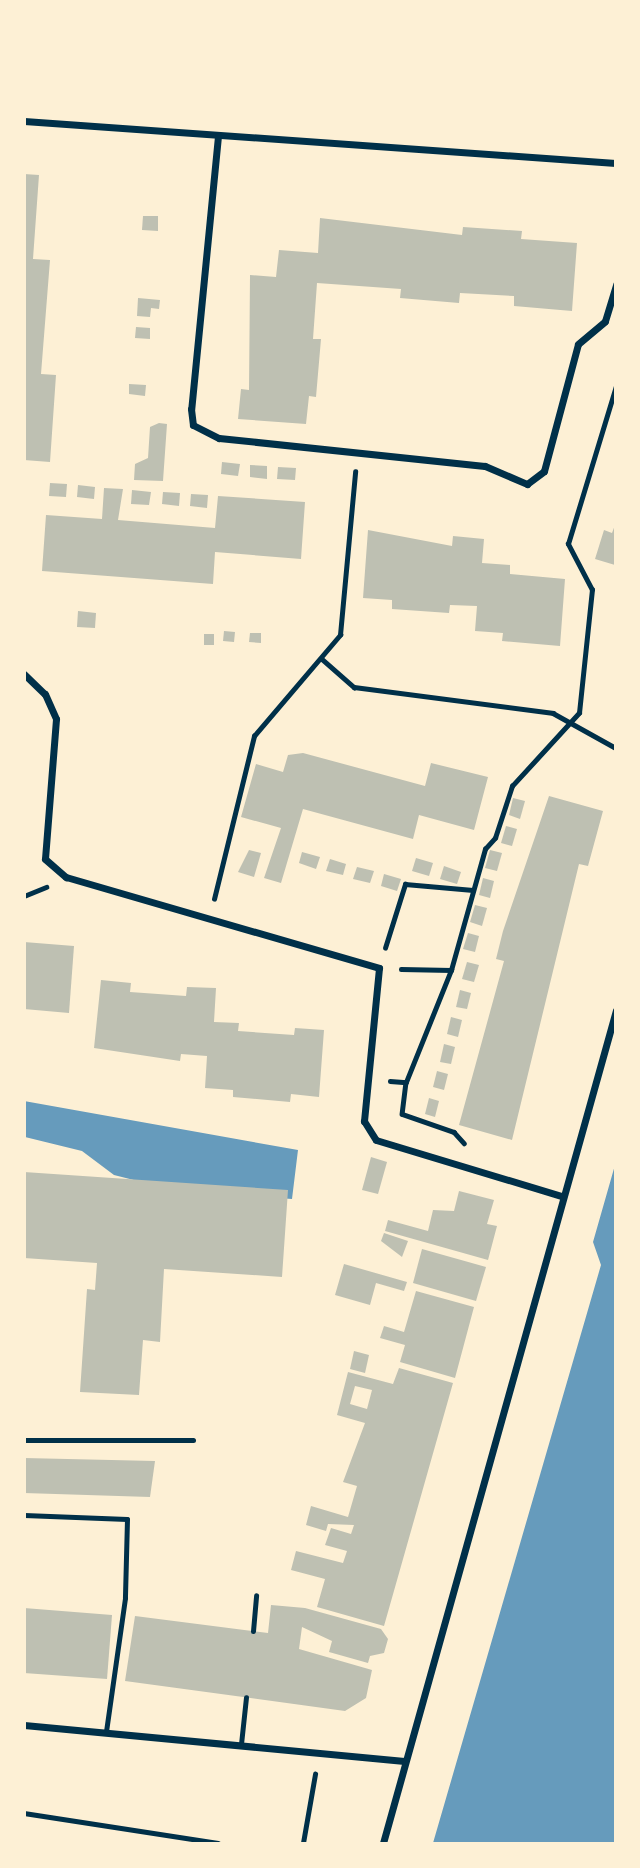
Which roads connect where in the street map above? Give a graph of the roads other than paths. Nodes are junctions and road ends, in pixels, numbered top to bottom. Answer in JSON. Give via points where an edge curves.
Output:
{"nodes":[{"id":1,"x":24,"y":121,"type":"edge"},
{"id":2,"x":218,"y":136,"type":"junction"},
{"id":3,"x":615,"y":163,"type":"edge"},
{"id":4,"x":615,"y":284,"type":"edge"},
{"id":5,"x":24,"y":674,"type":"edge"},
{"id":6,"x":615,"y":1010,"type":"edge"},
{"id":7,"x":562,"y":1196,"type":"junction"},
{"id":8,"x":24,"y":1440,"type":"edge"},
{"id":9,"x":193,"y":1440,"type":"dead end"},
{"id":10,"x":24,"y":1515,"type":"edge"},
{"id":11,"x":256,"y":1595,"type":"dead end"},
{"id":12,"x":253,"y":1631,"type":"dead end"},
{"id":13,"x":246,"y":1697,"type":"dead end"},
{"id":14,"x":24,"y":1725,"type":"edge"},
{"id":15,"x":106,"y":1732,"type":"junction"},
{"id":16,"x":241,"y":1744,"type":"junction"},
{"id":17,"x":404,"y":1761,"type":"junction"},
{"id":18,"x":383,"y":1843,"type":"edge"}],
"edges":[{"from":1,"to":2,"type":"street"},
{"from":2,"to":3,"type":"street"},
{"from":2,"to":4,"type":"street","via":[[193,425],[219,438],[485,466],[527,484],[544,471],[578,344],[605,321]]},
{"from":5,"to":7,"type":"street","via":[[45,694],[56,719],[45,859],[66,877],[379,968],[364,1121],[376,1140]]},
{"from":6,"to":7,"type":"street"},
{"from":7,"to":17,"type":"street"},
{"from":8,"to":9,"type":"lane"},
{"from":10,"to":15,"type":"lane","via":[[127,1519],[125,1598]]},
{"from":11,"to":12,"type":"lane"},
{"from":13,"to":16,"type":"lane"},
{"from":14,"to":15,"type":"street"},
{"from":15,"to":16,"type":"street"},
{"from":16,"to":17,"type":"street"},
{"from":17,"to":18,"type":"street"}]}
